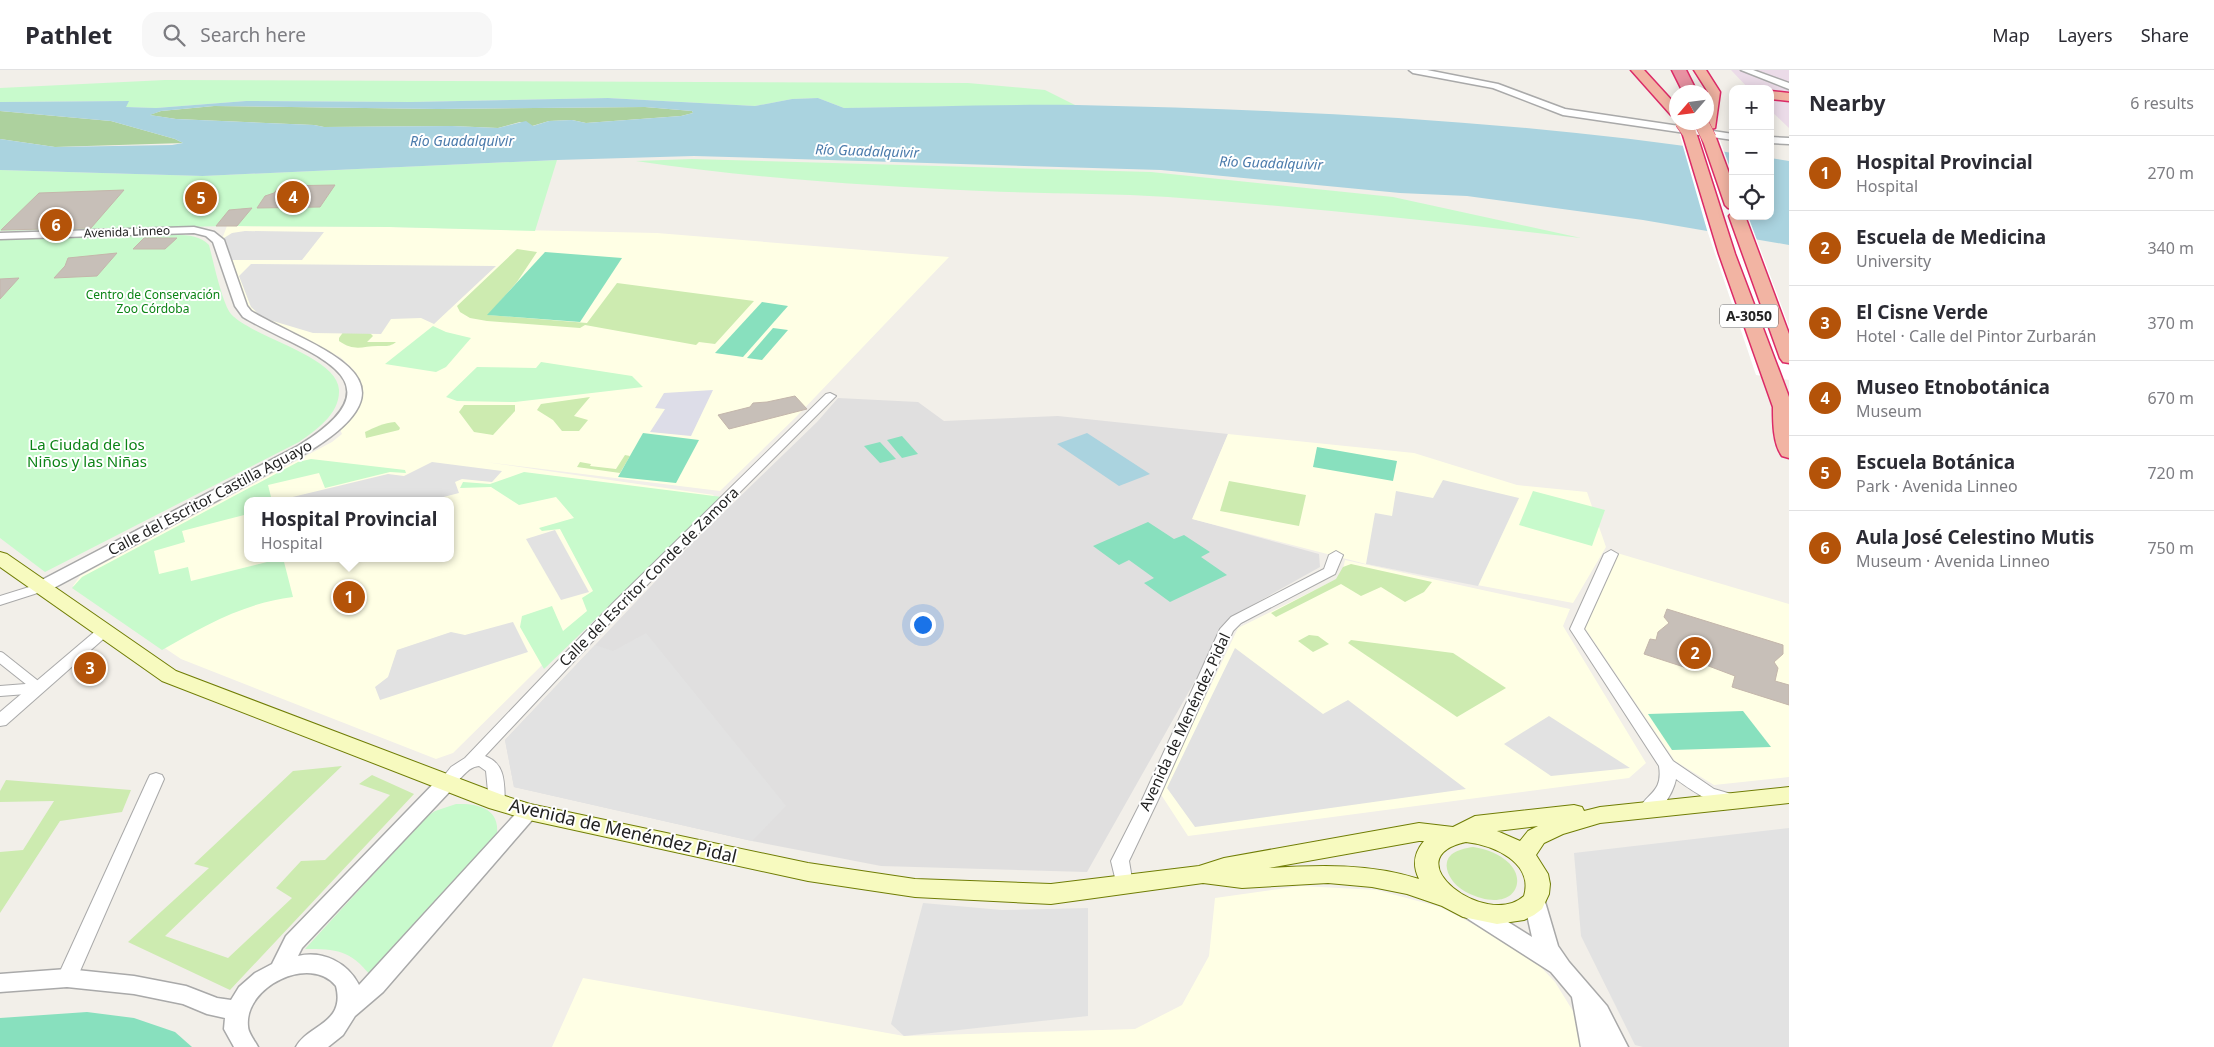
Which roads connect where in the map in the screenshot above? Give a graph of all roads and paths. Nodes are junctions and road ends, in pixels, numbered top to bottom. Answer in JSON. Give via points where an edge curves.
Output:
{"nodes":[{"id":1,"x":1413,"y":70,"type":"edge"},
{"id":2,"x":1637,"y":70,"type":"edge"},
{"id":3,"x":1700,"y":70,"type":"edge"},
{"id":4,"x":1749,"y":70,"type":"edge"},
{"id":5,"x":1675,"y":73,"type":"edge"},
{"id":6,"x":1789,"y":81,"type":"edge"},
{"id":7,"x":1684,"y":85,"type":"edge"},
{"id":8,"x":1712,"y":85,"type":"edge"},
{"id":9,"x":1789,"y":86,"type":"edge"},
{"id":10,"x":1714,"y":88,"type":"edge"},
{"id":11,"x":1774,"y":95,"type":"edge"},
{"id":12,"x":1789,"y":97,"type":"edge"},
{"id":13,"x":1669,"y":104,"type":"edge"},
{"id":14,"x":1714,"y":107,"type":"edge"},
{"id":15,"x":1697,"y":130,"type":"edge"},
{"id":16,"x":1698,"y":130,"type":"edge"},
{"id":17,"x":1729,"y":136,"type":"edge"},
{"id":18,"x":1774,"y":140,"type":"edge"},
{"id":19,"x":1789,"y":141,"type":"edge"},
{"id":20,"x":1729,"y":196,"type":"edge"},
{"id":21,"x":1738,"y":220,"type":"edge"},
{"id":22,"x":194,"y":230,"type":"joint"},
{"id":23,"x":0,"y":236,"type":"edge"},
{"id":24,"x":1789,"y":358,"type":"edge"},
{"id":25,"x":830,"y":396,"type":"dead end"},
{"id":26,"x":1786,"y":412,"type":"edge"},
{"id":27,"x":1789,"y":452,"type":"edge"},
{"id":28,"x":1611,"y":554,"type":"dead end"},
{"id":29,"x":1336,"y":555,"type":"dead end"},
{"id":30,"x":0,"y":558,"type":"edge"},
{"id":31,"x":42,"y":587,"type":"junction"},
{"id":32,"x":0,"y":601,"type":"edge"},
{"id":33,"x":104,"y":631,"type":"junction"},
{"id":34,"x":0,"y":657,"type":"edge"},
{"id":35,"x":39,"y":688,"type":"junction"},
{"id":36,"x":0,"y":691,"type":"edge"},
{"id":37,"x":0,"y":721,"type":"edge"},
{"id":38,"x":471,"y":761,"type":"junction"},
{"id":39,"x":1667,"y":765,"type":"junction"},
{"id":40,"x":156,"y":779,"type":"dead end"},
{"id":41,"x":447,"y":782,"type":"junction"},
{"id":42,"x":1789,"y":795,"type":"edge"},
{"id":43,"x":1735,"y":800,"type":"junction"},
{"id":44,"x":497,"y":802,"type":"junction"},
{"id":45,"x":1646,"y":810,"type":"junction"},
{"id":46,"x":529,"y":812,"type":"junction"},
{"id":47,"x":1600,"y":815,"type":"junction"},
{"id":48,"x":1458,"y":834,"type":"junction"},
{"id":49,"x":1522,"y":856,"type":"junction"},
{"id":50,"x":1200,"y":875,"type":"junction"},
{"id":51,"x":1124,"y":885,"type":"junction"},
{"id":52,"x":1534,"y":901,"type":"junction"},
{"id":53,"x":1460,"y":904,"type":"junction"},
{"id":54,"x":280,"y":970,"type":"junction"},
{"id":55,"x":1566,"y":976,"type":"junction"},
{"id":56,"x":67,"y":978,"type":"junction"},
{"id":57,"x":0,"y":983,"type":"edge"},
{"id":58,"x":1583,"y":997,"type":"junction"},
{"id":59,"x":346,"y":1010,"type":"junction"},
{"id":60,"x":236,"y":1011,"type":"junction"},
{"id":61,"x":314,"y":1045,"type":"edge"},
{"id":62,"x":245,"y":1047,"type":"edge"},
{"id":63,"x":1593,"y":1047,"type":"edge"},
{"id":64,"x":1616,"y":1047,"type":"edge"}],
"edges":[{"from":1,"to":17,"type":"street","via":[[1495,86],[1563,112]]},
{"from":2,"to":13,"type":"highway"},
{"from":3,"to":8,"type":"highway"},
{"from":4,"to":6,"type":"street"},
{"from":4,"to":9,"type":"street"},
{"from":5,"to":7,"type":"highway"},
{"from":10,"to":14,"type":"highway","via":[[1720,100]]},
{"from":11,"to":12,"type":"highway"},
{"from":15,"to":26,"type":"highway","number":"A-3050","via":[[1727,254]]},
{"from":16,"to":20,"type":"highway"},
{"from":18,"to":19,"type":"street"},
{"from":21,"to":24,"type":"highway","number":"A-3050"},
{"from":22,"to":23,"type":"street","name":"Avenida Linneo"},
{"from":22,"to":31,"type":"street","name":"Calle del Escritor Castilla Aguayo","via":[[218,240],[241,306],[247,314],[335,359],[349,372],[355,388],[352,406],[340,422],[303,449]]},
{"from":25,"to":38,"type":"street","name":"Calle del Escritor Conde de Zamora","via":[[605,619]]},
{"from":26,"to":27,"type":"highway","via":[[1782,422]]},
{"from":28,"to":39,"type":"street","via":[[1577,629]]},
{"from":29,"to":51,"type":"street","name":"Avenida de Menéndez Pidal","via":[[1330,571],[1236,620],[1227,629],[1120,861]]},
{"from":30,"to":31,"type":"main road","name":"Avenida de Menéndez Pidal"},
{"from":31,"to":32,"type":"street"},
{"from":31,"to":33,"type":"main road","name":"Avenida de Menéndez Pidal"},
{"from":33,"to":35,"type":"street"},
{"from":33,"to":41,"type":"main road","name":"Avenida de Menéndez Pidal","via":[[169,676]]},
{"from":34,"to":35,"type":"street"},
{"from":35,"to":36,"type":"street"},
{"from":35,"to":37,"type":"street"},
{"from":38,"to":41,"type":"street","name":"Calle del Escritor Conde de Zamora","via":[[460,767]]},
{"from":38,"to":44,"type":"street","via":[[485,762],[494,768]]},
{"from":39,"to":43,"type":"street","via":[[1708,793]]},
{"from":39,"to":45,"type":"street","via":[[1666,786],[1661,796]]},
{"from":40,"to":56,"type":"street"},
{"from":41,"to":44,"type":"main road","name":"Avenida de Menéndez Pidal"},
{"from":41,"to":54,"type":"street","via":[[294,942]]},
{"from":42,"to":43,"type":"main road","name":"Avenida de Menéndez Pidal"},
{"from":43,"to":45,"type":"main road","name":"Avenida de Menéndez Pidal"},
{"from":44,"to":46,"type":"main road","name":"Avenida de Menéndez Pidal"},
{"from":45,"to":47,"type":"main road","name":"Avenida de Menéndez Pidal"},
{"from":46,"to":51,"type":"main road","name":"Avenida de Menéndez Pidal","via":[[808,872],[915,888],[1051,894]]},
{"from":46,"to":59,"type":"street","via":[[375,985]]},
{"from":47,"to":48,"type":"main road","name":"Avenida de Menéndez Pidal","via":[[1574,813],[1475,825]]},
{"from":47,"to":49,"type":"main road","name":"Avenida de Menéndez Pidal","via":[[1556,827],[1536,837]]},
{"from":48,"to":49,"type":"main road","via":[[1496,839]]},
{"from":48,"to":50,"type":"main road","name":"Avenida de Menéndez Pidal","via":[[1419,832],[1224,867]]},
{"from":48,"to":53,"type":"main road","via":[[1437,840],[1428,849],[1425,861],[1428,874],[1437,888]]},
{"from":49,"to":52,"type":"main road","via":[[1538,879]]},
{"from":50,"to":51,"type":"main road","name":"Avenida de Menéndez Pidal"},
{"from":50,"to":53,"type":"main road","name":"Avenida de Menéndez Pidal","via":[[1242,879],[1328,874],[1408,885]]},
{"from":52,"to":53,"type":"main road","via":[[1524,910],[1508,914],[1489,914]]},
{"from":52,"to":55,"type":"street","via":[[1542,937]]},
{"from":53,"to":55,"type":"street","via":[[1545,956]]},
{"from":54,"to":59,"type":"street","via":[[308,964],[330,968],[344,979],[348,988]]},
{"from":54,"to":60,"type":"street","via":[[252,988]]},
{"from":55,"to":58,"type":"street"},
{"from":56,"to":57,"type":"street"},
{"from":56,"to":60,"type":"street","via":[[134,984],[186,995],[215,1007]]},
{"from":58,"to":63,"type":"street"},
{"from":58,"to":64,"type":"street","via":[[1603,1021]]},
{"from":59,"to":61,"type":"street","via":[[335,1027]]},
{"from":60,"to":62,"type":"street","via":[[235,1032]]}]}
